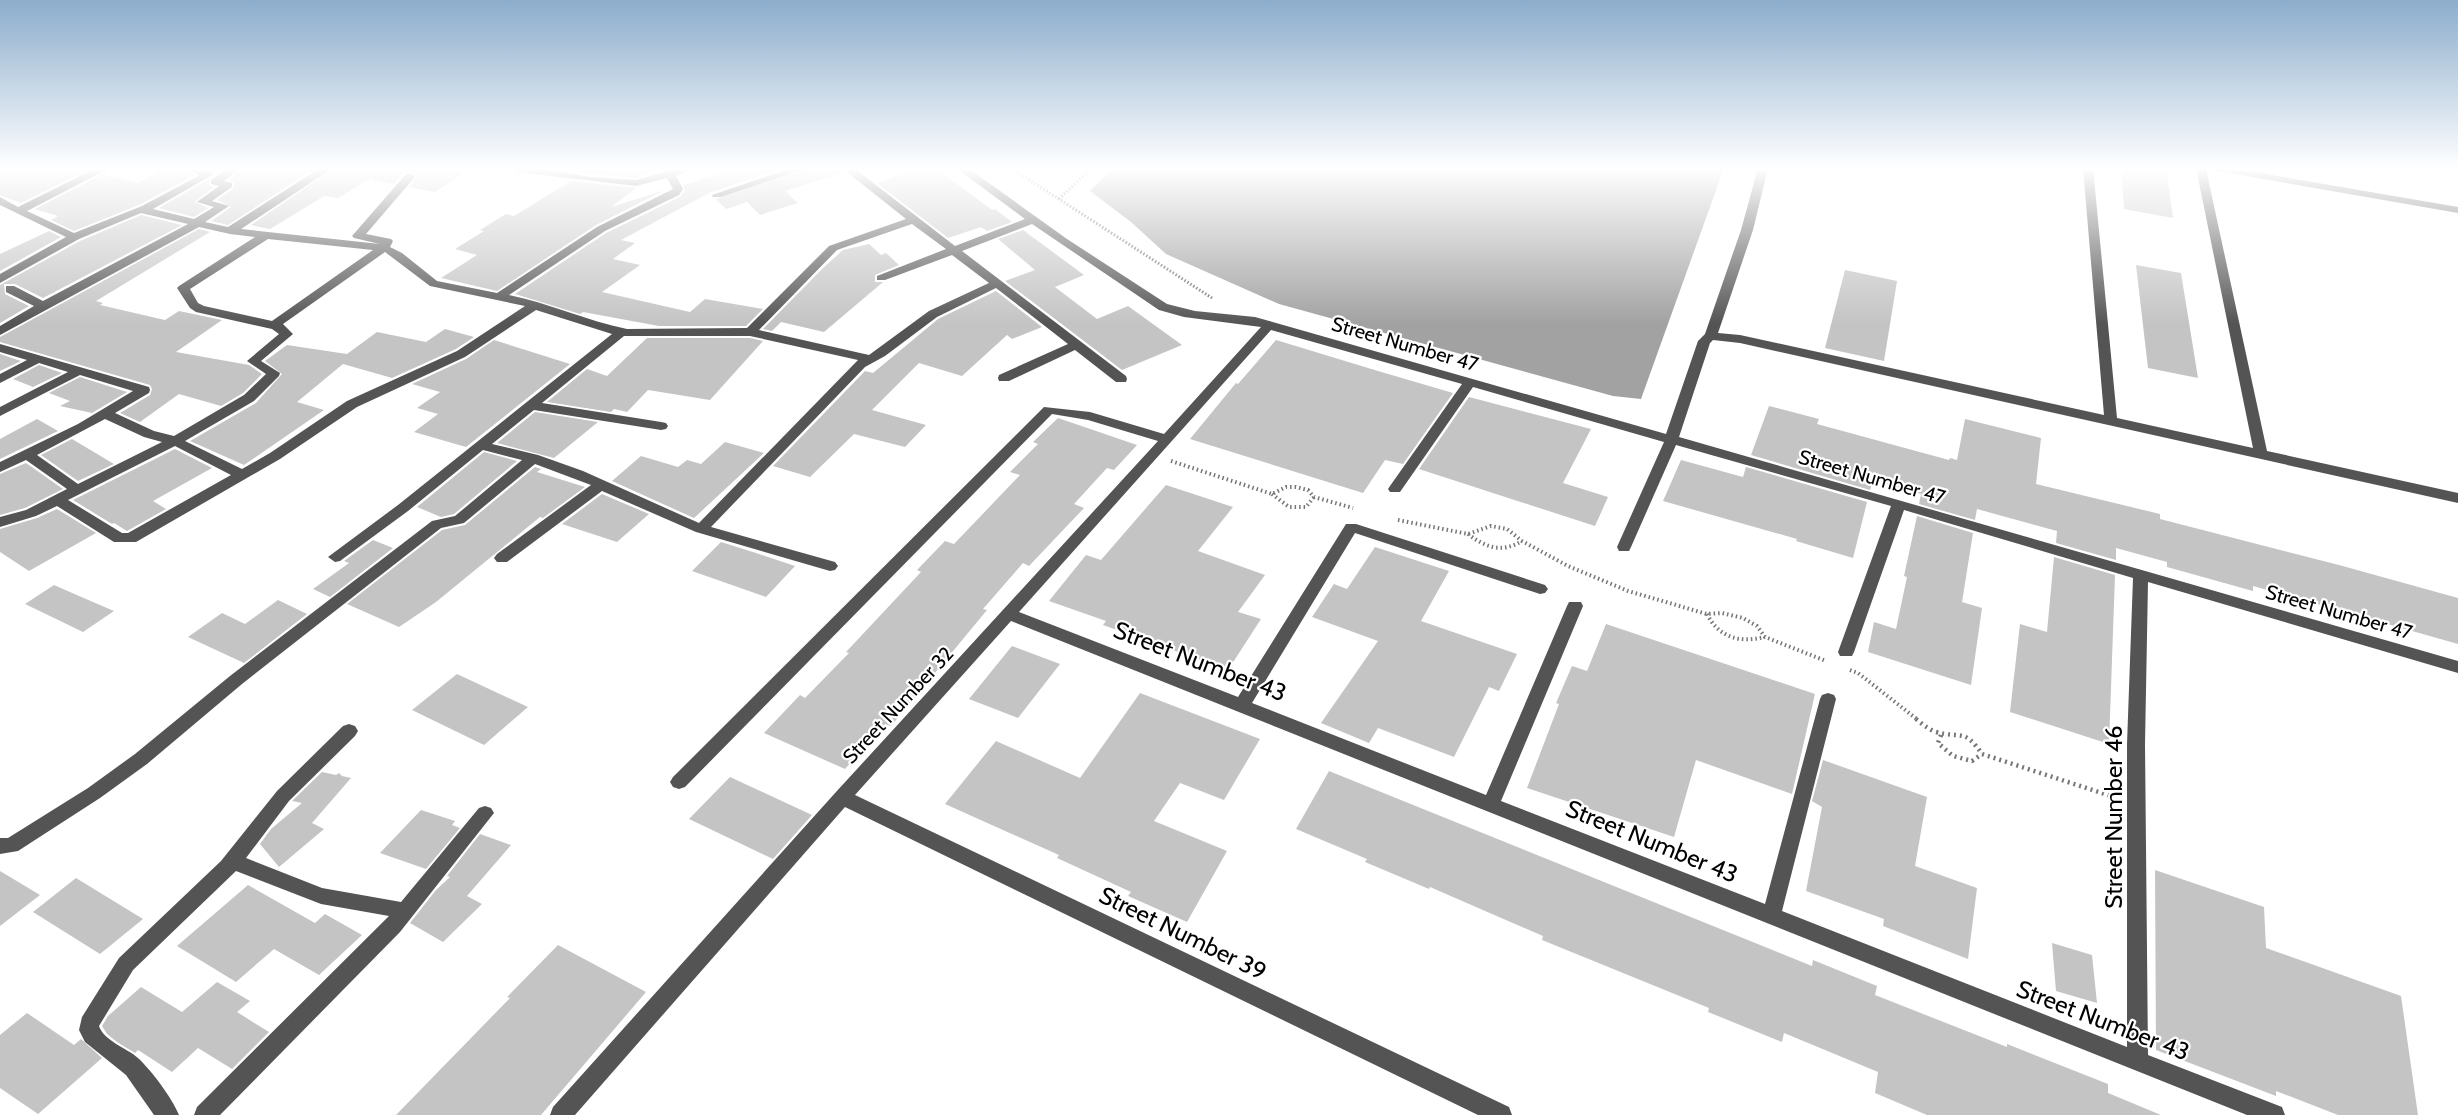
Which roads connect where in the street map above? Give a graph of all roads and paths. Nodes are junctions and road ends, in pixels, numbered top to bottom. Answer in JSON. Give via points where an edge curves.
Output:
{"nodes":[{"id":1,"x":38,"y":220,"type":"edge"},
{"id":2,"x":111,"y":220,"type":"edge"},
{"id":3,"x":185,"y":220,"type":"edge"},
{"id":4,"x":202,"y":220,"type":"edge"},
{"id":5,"x":247,"y":220,"type":"edge"},
{"id":6,"x":372,"y":220,"type":"edge"},
{"id":7,"x":621,"y":220,"type":"edge"},
{"id":8,"x":912,"y":220,"type":"joint"},
{"id":9,"x":1034,"y":220,"type":"joint"},
{"id":10,"x":1092,"y":220,"type":"edge"},
{"id":11,"x":1750,"y":220,"type":"edge"},
{"id":12,"x":2093,"y":220,"type":"edge"},
{"id":13,"x":2212,"y":220,"type":"edge"},
{"id":14,"x":197,"y":223,"type":"junction"},
{"id":15,"x":230,"y":231,"type":"junction"},
{"id":16,"x":266,"y":235,"type":"junction"},
{"id":17,"x":75,"y":237,"type":"junction"},
{"id":18,"x":384,"y":248,"type":"junction"},
{"id":19,"x":953,"y":250,"type":"junction"},
{"id":20,"x":881,"y":278,"type":"dead end"},
{"id":21,"x":0,"y":279,"type":"edge"},
{"id":22,"x":996,"y":284,"type":"junction"},
{"id":23,"x":3,"y":288,"type":"edge"},
{"id":24,"x":498,"y":297,"type":"junction"},
{"id":25,"x":1215,"y":299,"type":"dead end"},
{"id":26,"x":535,"y":305,"type":"junction"},
{"id":27,"x":42,"y":307,"type":"junction"},
{"id":28,"x":276,"y":326,"type":"junction"},
{"id":29,"x":1272,"y":326,"type":"junction"},
{"id":30,"x":0,"y":331,"type":"edge"},
{"id":31,"x":622,"y":332,"type":"junction"},
{"id":32,"x":750,"y":332,"type":"junction"},
{"id":33,"x":1711,"y":336,"type":"junction"},
{"id":34,"x":1076,"y":345,"type":"junction"},
{"id":35,"x":0,"y":348,"type":"edge"},
{"id":36,"x":36,"y":360,"type":"junction"},
{"id":37,"x":863,"y":364,"type":"junction"},
{"id":38,"x":80,"y":371,"type":"junction"},
{"id":39,"x":1004,"y":378,"type":"dead end"},
{"id":40,"x":0,"y":379,"type":"edge"},
{"id":41,"x":1121,"y":379,"type":"dead end"},
{"id":42,"x":1470,"y":382,"type":"junction"},
{"id":43,"x":530,"y":405,"type":"junction"},
{"id":44,"x":0,"y":412,"type":"edge"},
{"id":45,"x":105,"y":414,"type":"junction"},
{"id":46,"x":2111,"y":422,"type":"junction"},
{"id":47,"x":661,"y":426,"type":"dead end"},
{"id":48,"x":173,"y":440,"type":"junction"},
{"id":49,"x":1167,"y":440,"type":"junction"},
{"id":50,"x":1671,"y":440,"type":"junction"},
{"id":51,"x":483,"y":446,"type":"junction"},
{"id":52,"x":1154,"y":454,"type":"junction"},
{"id":53,"x":27,"y":455,"type":"junction"},
{"id":54,"x":2261,"y":455,"type":"junction"},
{"id":55,"x":533,"y":458,"type":"junction"},
{"id":56,"x":0,"y":468,"type":"edge"},
{"id":57,"x":242,"y":475,"type":"junction"},
{"id":58,"x":602,"y":484,"type":"junction"},
{"id":59,"x":1395,"y":489,"type":"dead end"},
{"id":60,"x":77,"y":490,"type":"junction"},
{"id":61,"x":1272,"y":494,"type":"junction"},
{"id":62,"x":1314,"y":497,"type":"junction"},
{"id":63,"x":2458,"y":498,"type":"edge"},
{"id":64,"x":58,"y":500,"type":"junction"},
{"id":65,"x":1899,"y":504,"type":"junction"},
{"id":66,"x":1357,"y":509,"type":"dead end"},
{"id":67,"x":1389,"y":518,"type":"dead end"},
{"id":68,"x":0,"y":522,"type":"edge"},
{"id":69,"x":701,"y":529,"type":"junction"},
{"id":70,"x":1468,"y":534,"type":"junction"},
{"id":71,"x":1522,"y":541,"type":"junction"},
{"id":72,"x":1624,"y":547,"type":"dead end"},
{"id":73,"x":335,"y":557,"type":"dead end"},
{"id":74,"x":502,"y":558,"type":"dead end"},
{"id":75,"x":830,"y":566,"type":"dead end"},
{"id":76,"x":2141,"y":575,"type":"junction"},
{"id":77,"x":1540,"y":589,"type":"dead end"},
{"id":78,"x":1575,"y":606,"type":"dead end"},
{"id":79,"x":1010,"y":614,"type":"junction"},
{"id":80,"x":1707,"y":614,"type":"junction"},
{"id":81,"x":1765,"y":637,"type":"junction"},
{"id":82,"x":1846,"y":652,"type":"dead end"},
{"id":83,"x":1836,"y":665,"type":"dead end"},
{"id":84,"x":2458,"y":667,"type":"edge"},
{"id":85,"x":1847,"y":669,"type":"dead end"},
{"id":86,"x":1828,"y":699,"type":"dead end"},
{"id":87,"x":1242,"y":705,"type":"junction"},
{"id":88,"x":349,"y":731,"type":"dead end"},
{"id":89,"x":1941,"y":735,"type":"junction"},
{"id":90,"x":1982,"y":754,"type":"junction"},
{"id":91,"x":679,"y":782,"type":"dead end"},
{"id":92,"x":842,"y":797,"type":"junction"},
{"id":93,"x":1491,"y":804,"type":"junction"},
{"id":94,"x":2137,"y":804,"type":"junction"},
{"id":95,"x":485,"y":813,"type":"dead end"},
{"id":96,"x":0,"y":846,"type":"edge"},
{"id":97,"x":233,"y":861,"type":"junction"},
{"id":98,"x":406,"y":911,"type":"junction"},
{"id":99,"x":1771,"y":916,"type":"junction"},
{"id":100,"x":2138,"y":1060,"type":"junction"},
{"id":101,"x":168,"y":1115,"type":"edge"},
{"id":102,"x":205,"y":1115,"type":"edge"},
{"id":103,"x":561,"y":1115,"type":"edge"},
{"id":104,"x":1501,"y":1115,"type":"edge"},
{"id":105,"x":2274,"y":1115,"type":"edge"}],
"edges":[{"from":1,"to":17,"type":"street"},
{"from":2,"to":17,"type":"street"},
{"from":3,"to":14,"type":"street"},
{"from":4,"to":14,"type":"street"},
{"from":5,"to":15,"type":"street"},
{"from":6,"to":18,"type":"street","via":[[358,236],[387,241]]},
{"from":7,"to":24,"type":"street"},
{"from":8,"to":19,"type":"street"},
{"from":8,"to":32,"type":"street","via":[[833,248]]},
{"from":9,"to":19,"type":"street"},
{"from":9,"to":29,"type":"street","name":"Street Number 47","via":[[1162,307]]},
{"from":10,"to":25,"type":"path"},
{"from":11,"to":33,"type":"street"},
{"from":12,"to":46,"type":"street"},
{"from":13,"to":54,"type":"street"},
{"from":14,"to":15,"type":"street"},
{"from":14,"to":27,"type":"street"},
{"from":15,"to":16,"type":"street"},
{"from":16,"to":18,"type":"street"},
{"from":16,"to":28,"type":"street","via":[[183,288],[200,309]]},
{"from":17,"to":21,"type":"street"},
{"from":18,"to":24,"type":"street","via":[[397,253],[434,284]]},
{"from":18,"to":28,"type":"street"},
{"from":19,"to":20,"type":"street"},
{"from":19,"to":22,"type":"street"},
{"from":22,"to":34,"type":"street"},
{"from":22,"to":37,"type":"street","via":[[933,314]]},
{"from":23,"to":27,"type":"street"},
{"from":24,"to":26,"type":"street"},
{"from":26,"to":31,"type":"street"},
{"from":26,"to":57,"type":"street","via":[[456,357],[352,404]]},
{"from":27,"to":30,"type":"street"},
{"from":28,"to":48,"type":"street","via":[[287,334],[253,361],[274,373],[245,401]]},
{"from":29,"to":42,"type":"street","name":"Street Number 47"},
{"from":29,"to":49,"type":"street","name":"Street Number 32"},
{"from":31,"to":32,"type":"street"},
{"from":31,"to":43,"type":"street"},
{"from":32,"to":37,"type":"street","via":[[865,357]]},
{"from":33,"to":46,"type":"street","via":[[1740,339]]},
{"from":33,"to":50,"type":"street","via":[[1704,341]]},
{"from":34,"to":39,"type":"street"},
{"from":34,"to":41,"type":"street"},
{"from":35,"to":36,"type":"street"},
{"from":36,"to":38,"type":"street"},
{"from":36,"to":40,"type":"street"},
{"from":37,"to":69,"type":"street"},
{"from":38,"to":44,"type":"street"},
{"from":38,"to":45,"type":"street","via":[[144,390]]},
{"from":42,"to":50,"type":"street","name":"Street Number 47"},
{"from":42,"to":59,"type":"street"},
{"from":43,"to":47,"type":"street"},
{"from":43,"to":51,"type":"street"},
{"from":45,"to":48,"type":"street"},
{"from":45,"to":53,"type":"street"},
{"from":46,"to":54,"type":"street"},
{"from":48,"to":57,"type":"street"},
{"from":48,"to":60,"type":"street"},
{"from":49,"to":52,"type":"street","name":"Street Number 32"},
{"from":49,"to":91,"type":"street","via":[[1090,416],[1049,410]]},
{"from":50,"to":65,"type":"street","name":"Street Number 47"},
{"from":50,"to":72,"type":"street"},
{"from":51,"to":55,"type":"street"},
{"from":51,"to":73,"type":"street"},
{"from":52,"to":61,"type":"path"},
{"from":52,"to":79,"type":"street","name":"Street Number 32"},
{"from":53,"to":56,"type":"street"},
{"from":53,"to":60,"type":"street"},
{"from":54,"to":63,"type":"street"},
{"from":55,"to":58,"type":"street"},
{"from":55,"to":96,"type":"street","via":[[459,520],[437,524],[94,793],[10,846]]},
{"from":57,"to":64,"type":"street","via":[[128,540]]},
{"from":58,"to":69,"type":"street"},
{"from":58,"to":74,"type":"street"},
{"from":60,"to":64,"type":"street"},
{"from":61,"to":62,"type":"path","via":[[1296,487],[1308,490]]},
{"from":61,"to":62,"type":"path","via":[[1289,507],[1306,507]]},
{"from":62,"to":66,"type":"path"},
{"from":64,"to":68,"type":"street"},
{"from":65,"to":76,"type":"street","name":"Street Number 47"},
{"from":65,"to":82,"type":"street"},
{"from":67,"to":70,"type":"path"},
{"from":69,"to":75,"type":"street"},
{"from":70,"to":71,"type":"path","via":[[1491,526],[1507,529]]},
{"from":70,"to":71,"type":"path","via":[[1494,549],[1511,549]]},
{"from":71,"to":80,"type":"path","via":[[1628,591]]},
{"from":76,"to":84,"type":"street","name":"Street Number 47"},
{"from":76,"to":94,"type":"street","name":"Street Number 46"},
{"from":77,"to":87,"type":"street","via":[[1351,527]]},
{"from":78,"to":93,"type":"street"},
{"from":79,"to":87,"type":"street","name":"Street Number 43"},
{"from":79,"to":92,"type":"street","name":"Street Number 32"},
{"from":80,"to":81,"type":"path","via":[[1743,618],[1757,626]]},
{"from":80,"to":81,"type":"path","via":[[1720,634],[1740,641]]},
{"from":81,"to":83,"type":"path"},
{"from":85,"to":89,"type":"path","via":[[1858,673]]},
{"from":86,"to":99,"type":"street"},
{"from":87,"to":93,"type":"street","name":"Street Number 43"},
{"from":88,"to":97,"type":"street","via":[[283,796]]},
{"from":89,"to":90,"type":"path","via":[[1955,732],[1973,740]]},
{"from":89,"to":90,"type":"path","via":[[1938,743],[1959,760],[1972,761]]},
{"from":90,"to":94,"type":"path"},
{"from":92,"to":103,"type":"street","name":"Street Number 32"},
{"from":92,"to":104,"type":"street","name":"Street Number 39"},
{"from":93,"to":99,"type":"street","name":"Street Number 43"},
{"from":94,"to":100,"type":"street","name":"Street Number 46"},
{"from":95,"to":98,"type":"street"},
{"from":97,"to":98,"type":"street","via":[[321,896]]},
{"from":97,"to":101,"type":"street","via":[[126,964],[88,1029],[91,1036],[136,1070]]},
{"from":98,"to":102,"type":"street"},
{"from":99,"to":100,"type":"street","name":"Street Number 43"},
{"from":100,"to":105,"type":"street","name":"Street Number 43"}]}
